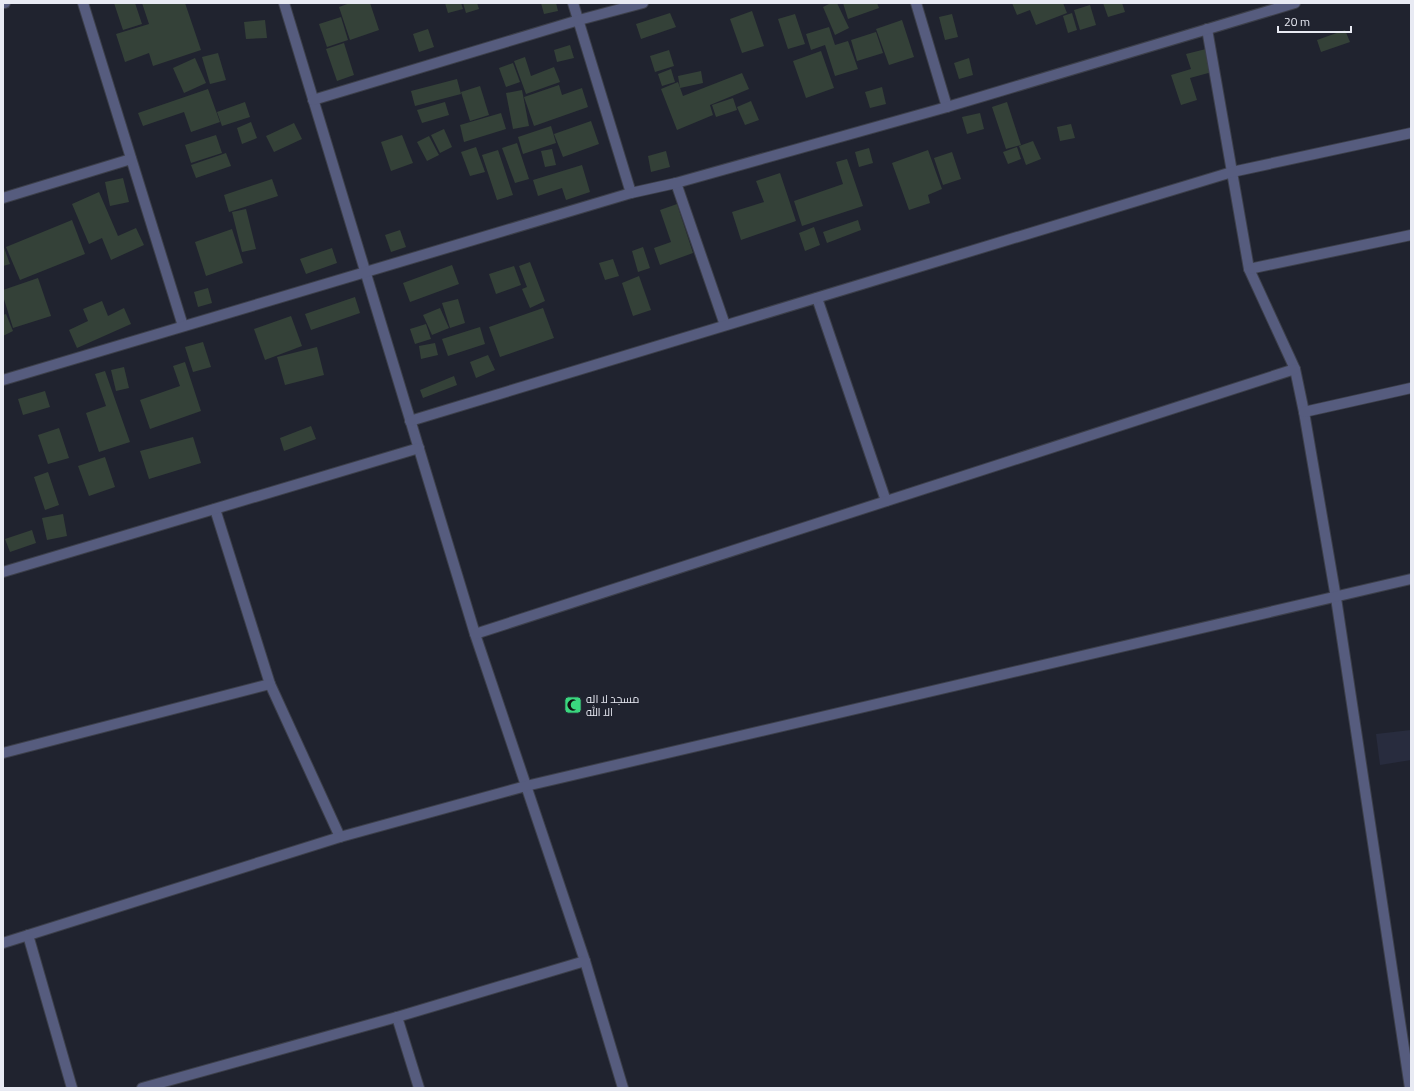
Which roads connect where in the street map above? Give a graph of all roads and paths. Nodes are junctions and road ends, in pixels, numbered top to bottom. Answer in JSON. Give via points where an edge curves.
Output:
{"nodes":[{"id":1,"x":83,"y":3,"type":"edge"},
{"id":2,"x":284,"y":3,"type":"edge"},
{"id":3,"x":573,"y":3,"type":"edge"},
{"id":4,"x":642,"y":3,"type":"edge"},
{"id":5,"x":916,"y":3,"type":"edge"},
{"id":6,"x":1295,"y":3,"type":"edge"},
{"id":7,"x":1266,"y":7,"type":"edge"},
{"id":8,"x":579,"y":20,"type":"junction"},
{"id":9,"x":1206,"y":29,"type":"junction"},
{"id":10,"x":313,"y":100,"type":"junction"},
{"id":11,"x":948,"y":107,"type":"junction"},
{"id":12,"x":1411,"y":133,"type":"edge"},
{"id":13,"x":131,"y":159,"type":"junction"},
{"id":14,"x":1232,"y":172,"type":"junction"},
{"id":15,"x":676,"y":183,"type":"junction"},
{"id":16,"x":631,"y":193,"type":"junction"},
{"id":17,"x":3,"y":198,"type":"edge"},
{"id":18,"x":1411,"y":235,"type":"edge"},
{"id":19,"x":1249,"y":269,"type":"junction"},
{"id":20,"x":366,"y":273,"type":"junction"},
{"id":21,"x":817,"y":298,"type":"junction"},
{"id":22,"x":725,"y":325,"type":"junction"},
{"id":23,"x":183,"y":326,"type":"junction"},
{"id":24,"x":1295,"y":369,"type":"junction"},
{"id":25,"x":3,"y":380,"type":"edge"},
{"id":26,"x":1411,"y":388,"type":"edge"},
{"id":27,"x":1304,"y":412,"type":"junction"},
{"id":28,"x":410,"y":421,"type":"junction"},
{"id":29,"x":419,"y":448,"type":"junction"},
{"id":30,"x":886,"y":501,"type":"junction"},
{"id":31,"x":215,"y":509,"type":"junction"},
{"id":32,"x":3,"y":572,"type":"edge"},
{"id":33,"x":1411,"y":579,"type":"edge"},
{"id":34,"x":1336,"y":598,"type":"junction"},
{"id":35,"x":475,"y":634,"type":"junction"},
{"id":36,"x":270,"y":684,"type":"junction"},
{"id":37,"x":3,"y":753,"type":"edge"},
{"id":38,"x":526,"y":786,"type":"junction"},
{"id":39,"x":340,"y":838,"type":"junction"},
{"id":40,"x":28,"y":936,"type":"junction"},
{"id":41,"x":3,"y":943,"type":"edge"},
{"id":42,"x":585,"y":961,"type":"junction"},
{"id":43,"x":397,"y":1017,"type":"junction"},
{"id":44,"x":72,"y":1088,"type":"edge"},
{"id":45,"x":142,"y":1088,"type":"edge"},
{"id":46,"x":419,"y":1088,"type":"edge"},
{"id":47,"x":624,"y":1088,"type":"edge"},
{"id":48,"x":1410,"y":1088,"type":"edge"}],
"edges":[{"from":1,"to":13,"type":"street"},
{"from":2,"to":10,"type":"street"},
{"from":3,"to":8,"type":"street"},
{"from":4,"to":8,"type":"street"},
{"from":5,"to":11,"type":"street"},
{"from":6,"to":7,"type":"street"},
{"from":7,"to":9,"type":"street"},
{"from":8,"to":10,"type":"street"},
{"from":8,"to":16,"type":"street"},
{"from":9,"to":11,"type":"street"},
{"from":9,"to":14,"type":"street"},
{"from":10,"to":20,"type":"street"},
{"from":11,"to":15,"type":"street"},
{"from":12,"to":14,"type":"street"},
{"from":13,"to":17,"type":"street"},
{"from":13,"to":23,"type":"street"},
{"from":14,"to":19,"type":"street"},
{"from":14,"to":21,"type":"street"},
{"from":15,"to":16,"type":"street"},
{"from":15,"to":22,"type":"street"},
{"from":16,"to":20,"type":"street"},
{"from":18,"to":19,"type":"street"},
{"from":19,"to":24,"type":"street"},
{"from":20,"to":23,"type":"street"},
{"from":20,"to":28,"type":"street"},
{"from":21,"to":22,"type":"street"},
{"from":21,"to":30,"type":"street"},
{"from":22,"to":28,"type":"street"},
{"from":23,"to":25,"type":"street"},
{"from":24,"to":27,"type":"street"},
{"from":24,"to":30,"type":"street"},
{"from":26,"to":27,"type":"street"},
{"from":27,"to":34,"type":"street"},
{"from":28,"to":29,"type":"street"},
{"from":29,"to":31,"type":"street"},
{"from":29,"to":35,"type":"street"},
{"from":30,"to":35,"type":"street"},
{"from":31,"to":32,"type":"street"},
{"from":31,"to":36,"type":"street"},
{"from":33,"to":34,"type":"street"},
{"from":34,"to":38,"type":"street"},
{"from":34,"to":48,"type":"street"},
{"from":35,"to":38,"type":"street"},
{"from":36,"to":37,"type":"street"},
{"from":36,"to":39,"type":"street"},
{"from":38,"to":39,"type":"street"},
{"from":38,"to":42,"type":"street"},
{"from":39,"to":40,"type":"street"},
{"from":40,"to":41,"type":"street"},
{"from":40,"to":44,"type":"street"},
{"from":42,"to":43,"type":"street"},
{"from":42,"to":47,"type":"street"},
{"from":43,"to":45,"type":"street"},
{"from":43,"to":46,"type":"street"}]}
